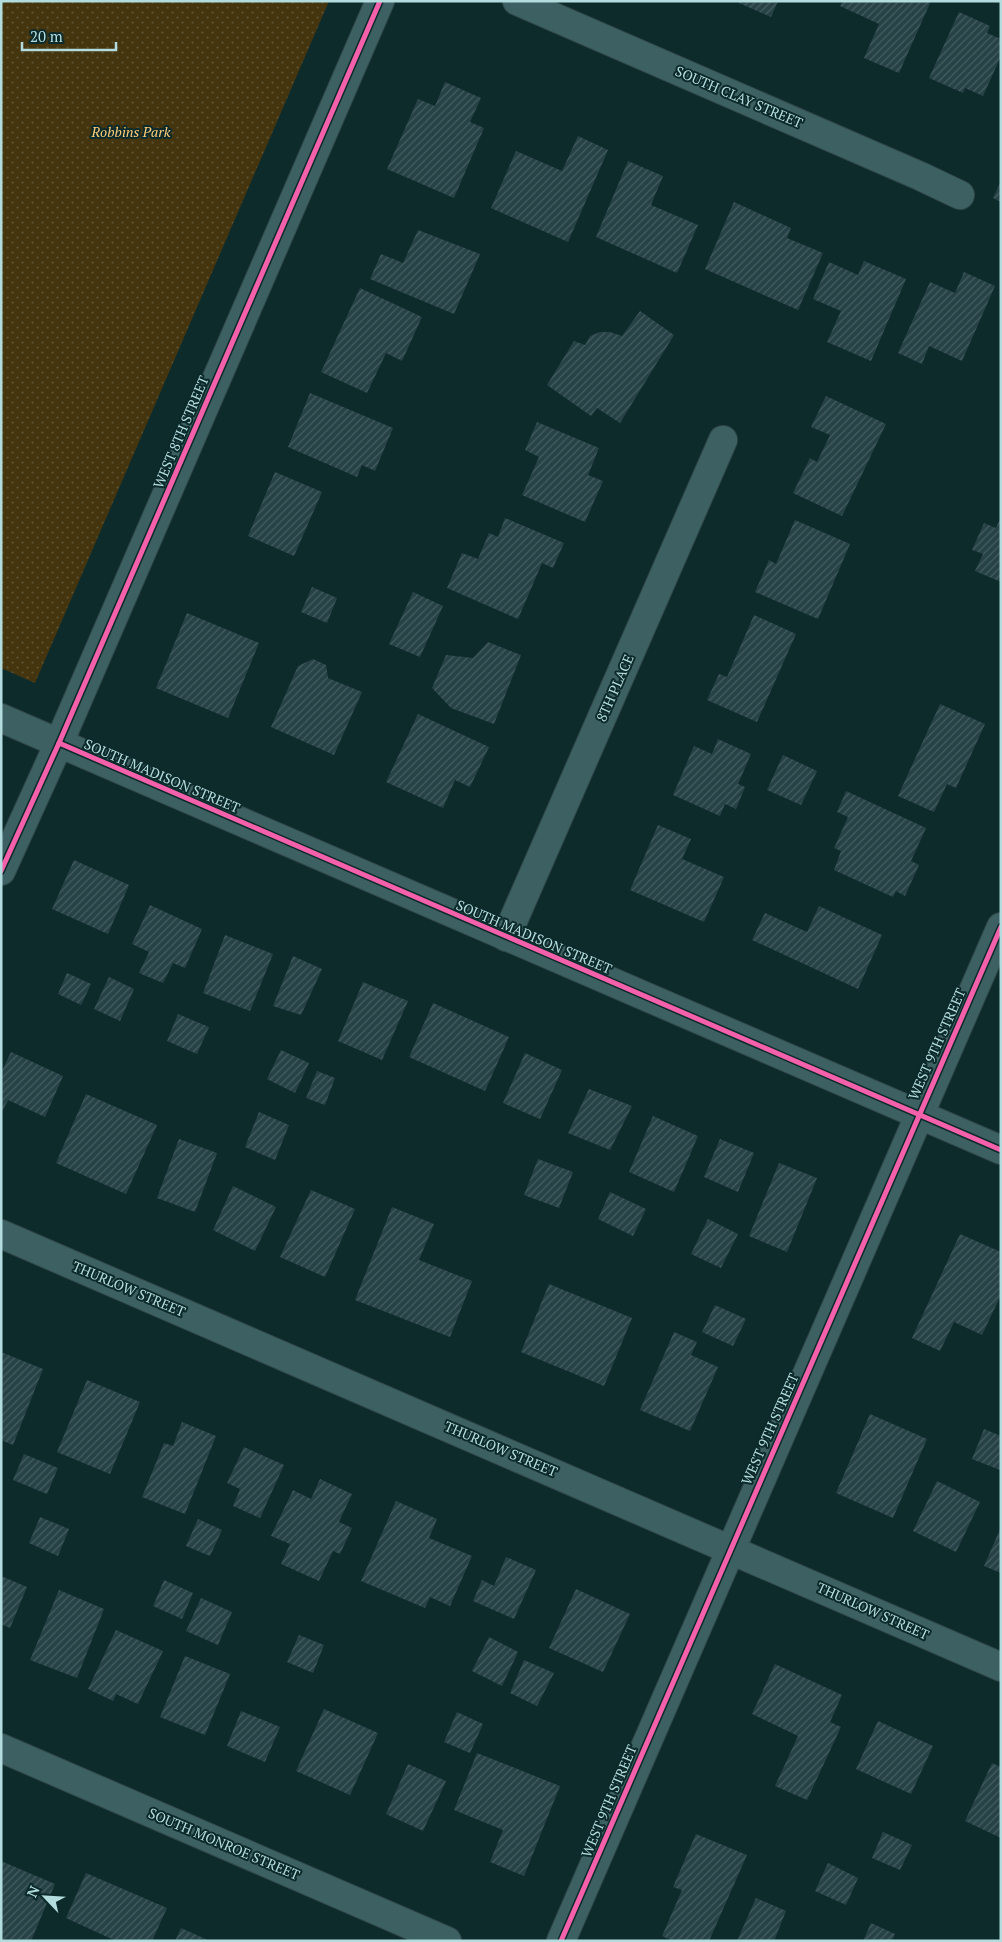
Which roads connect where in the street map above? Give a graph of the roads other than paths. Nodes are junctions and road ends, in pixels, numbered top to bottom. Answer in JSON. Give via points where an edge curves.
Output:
{"nodes":[{"id":1,"x":380,"y":1,"type":"edge"},
{"id":2,"x":517,"y":1,"type":"edge"},
{"id":3,"x":960,"y":195,"type":"dead end"},
{"id":4,"x":723,"y":440,"type":"dead end"},
{"id":5,"x":1,"y":718,"type":"edge"},
{"id":6,"x":59,"y":743,"type":"junction"},
{"id":7,"x":1,"y":870,"type":"edge"},
{"id":8,"x":1001,"y":927,"type":"edge"},
{"id":9,"x":506,"y":937,"type":"junction"},
{"id":10,"x":919,"y":1115,"type":"junction"},
{"id":11,"x":1001,"y":1150,"type":"edge"},
{"id":12,"x":1,"y":1234,"type":"edge"},
{"id":13,"x":730,"y":1548,"type":"junction"},
{"id":14,"x":1001,"y":1667,"type":"edge"},
{"id":15,"x":1,"y":1748,"type":"edge"},
{"id":16,"x":447,"y":1941,"type":"edge"},
{"id":17,"x":561,"y":1941,"type":"edge"}],
"edges":[{"from":1,"to":6,"type":"street","name":"WEST 8TH STREET"},
{"from":2,"to":3,"type":"street","name":"SOUTH CLAY STREET"},
{"from":4,"to":9,"type":"street","name":"8TH PLACE"},
{"from":5,"to":6,"type":"street","name":"SOUTH MADISON STREET"},
{"from":6,"to":7,"type":"street","name":"WEST 8TH STREET"},
{"from":6,"to":9,"type":"street","name":"SOUTH MADISON STREET"},
{"from":8,"to":10,"type":"street","name":"WEST 9TH STREET"},
{"from":9,"to":10,"type":"street","name":"SOUTH MADISON STREET"},
{"from":10,"to":11,"type":"street","name":"SOUTH MADISON STREET"},
{"from":10,"to":13,"type":"street","name":"WEST 9TH STREET"},
{"from":12,"to":13,"type":"street","name":"THURLOW STREET"},
{"from":13,"to":14,"type":"street","name":"THURLOW STREET"},
{"from":13,"to":17,"type":"street","name":"WEST 9TH STREET"},
{"from":15,"to":16,"type":"street","name":"SOUTH MONROE STREET"}]}
